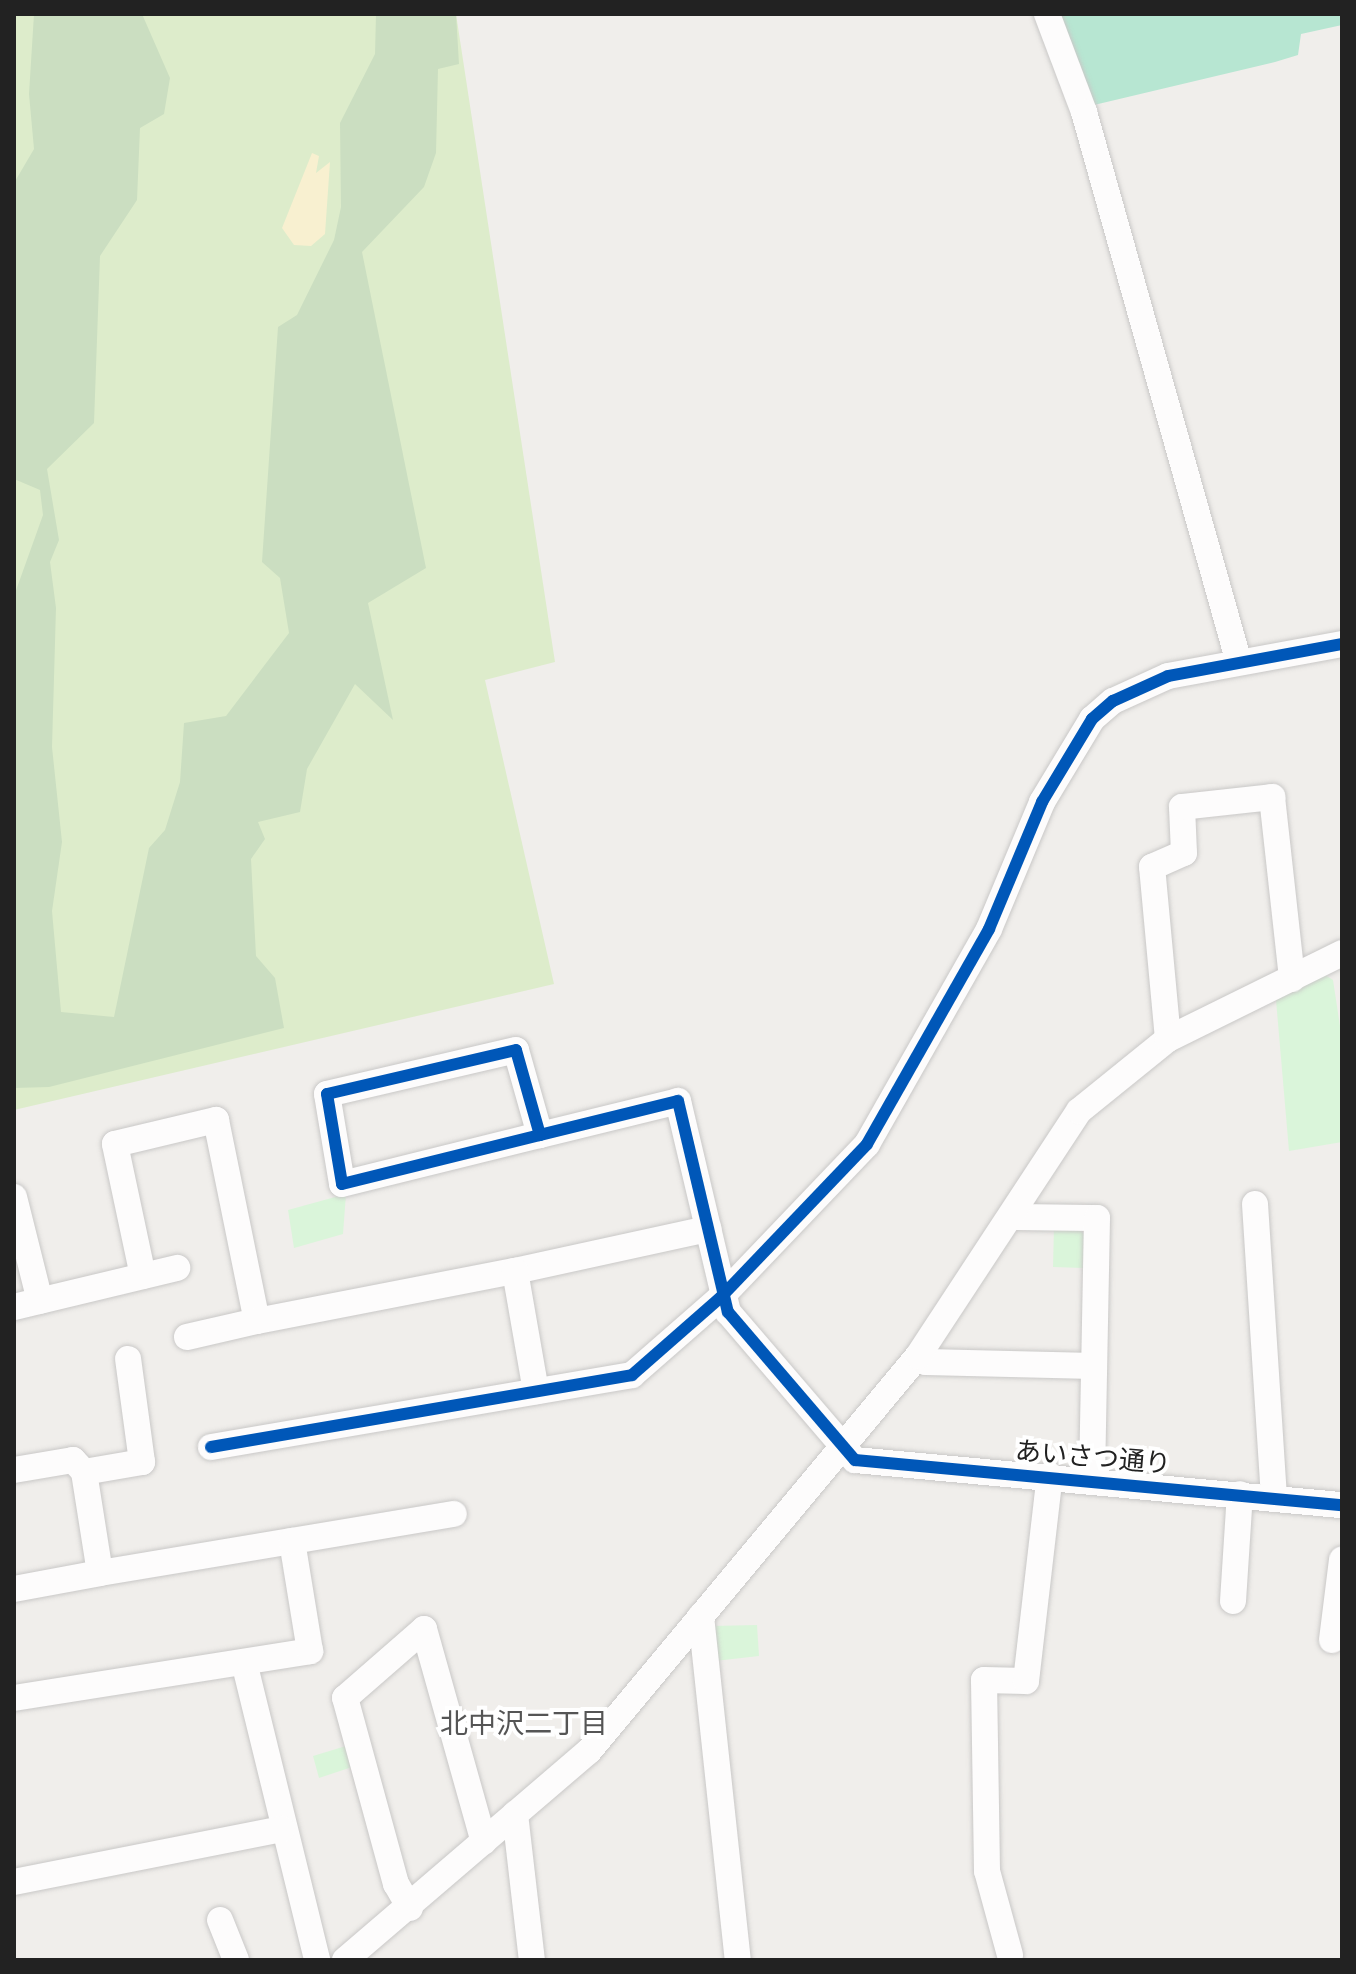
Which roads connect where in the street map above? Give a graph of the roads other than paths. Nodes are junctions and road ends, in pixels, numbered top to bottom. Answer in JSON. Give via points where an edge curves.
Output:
{"nodes":[{"id":1,"x":1047,"y":14,"type":"edge"},
{"id":2,"x":1342,"y":644,"type":"edge"},
{"id":3,"x":1238,"y":659,"type":"junction"},
{"id":4,"x":1342,"y":953,"type":"edge"},
{"id":5,"x":1292,"y":979,"type":"junction"},
{"id":6,"x":1168,"y":1039,"type":"junction"},
{"id":7,"x":540,"y":1135,"type":"junction"},
{"id":8,"x":14,"y":1197,"type":"edge"},
{"id":9,"x":1255,"y":1204,"type":"dead end"},
{"id":10,"x":1011,"y":1217,"type":"junction"},
{"id":11,"x":708,"y":1229,"type":"junction"},
{"id":12,"x":177,"y":1268,"type":"dead end"},
{"id":13,"x":515,"y":1271,"type":"junction"},
{"id":14,"x":143,"y":1276,"type":"junction"},
{"id":15,"x":721,"y":1297,"type":"junction"},
{"id":16,"x":40,"y":1301,"type":"junction"},
{"id":17,"x":14,"y":1307,"type":"edge"},
{"id":18,"x":257,"y":1321,"type":"junction"},
{"id":19,"x":187,"y":1337,"type":"dead end"},
{"id":20,"x":918,"y":1356,"type":"junction"},
{"id":21,"x":128,"y":1359,"type":"dead end"},
{"id":22,"x":1094,"y":1366,"type":"junction"},
{"id":23,"x":536,"y":1391,"type":"junction"},
{"id":24,"x":211,"y":1447,"type":"dead end"},
{"id":25,"x":843,"y":1451,"type":"junction"},
{"id":26,"x":14,"y":1470,"type":"edge"},
{"id":27,"x":84,"y":1472,"type":"junction"},
{"id":28,"x":1050,"y":1475,"type":"junction"},
{"id":29,"x":1092,"y":1478,"type":"junction"},
{"id":30,"x":1240,"y":1494,"type":"junction"},
{"id":31,"x":1274,"y":1497,"type":"junction"},
{"id":32,"x":1342,"y":1505,"type":"edge"},
{"id":33,"x":454,"y":1514,"type":"dead end"},
{"id":34,"x":292,"y":1541,"type":"junction"},
{"id":35,"x":1342,"y":1560,"type":"edge"},
{"id":36,"x":100,"y":1573,"type":"junction"},
{"id":37,"x":14,"y":1589,"type":"edge"},
{"id":38,"x":1233,"y":1601,"type":"dead end"},
{"id":39,"x":701,"y":1616,"type":"junction"},
{"id":40,"x":1332,"y":1640,"type":"dead end"},
{"id":41,"x":244,"y":1662,"type":"junction"},
{"id":42,"x":14,"y":1698,"type":"edge"},
{"id":43,"x":515,"y":1814,"type":"junction"},
{"id":44,"x":282,"y":1829,"type":"junction"},
{"id":45,"x":484,"y":1842,"type":"junction"},
{"id":46,"x":14,"y":1882,"type":"edge"},
{"id":47,"x":410,"y":1908,"type":"junction"},
{"id":48,"x":220,"y":1920,"type":"dead end"},
{"id":49,"x":1010,"y":1955,"type":"dead end"},
{"id":50,"x":236,"y":1960,"type":"edge"},
{"id":51,"x":317,"y":1960,"type":"edge"},
{"id":52,"x":345,"y":1960,"type":"edge"},
{"id":53,"x":532,"y":1960,"type":"edge"},
{"id":54,"x":738,"y":1960,"type":"edge"}],
"edges":[{"from":1,"to":3,"type":"street","via":[[1084,112]]},
{"from":2,"to":3,"type":"street"},
{"from":3,"to":15,"type":"street","via":[[1136,689],[1092,719],[1042,802],[989,929],[867,1144]]},
{"from":4,"to":5,"type":"street"},
{"from":5,"to":6,"type":"street"},
{"from":5,"to":6,"type":"street","via":[[1272,797],[1182,807],[1184,853],[1152,867]]},
{"from":6,"to":10,"type":"street","via":[[1079,1111]]},
{"from":7,"to":7,"type":"street","via":[[342,1184],[327,1094],[516,1050]]},
{"from":7,"to":11,"type":"street","via":[[678,1101]]},
{"from":8,"to":16,"type":"street"},
{"from":9,"to":31,"type":"street"},
{"from":10,"to":20,"type":"street"},
{"from":10,"to":22,"type":"street","via":[[1097,1218]]},
{"from":11,"to":13,"type":"street"},
{"from":11,"to":15,"type":"street"},
{"from":12,"to":14,"type":"street"},
{"from":13,"to":18,"type":"street"},
{"from":13,"to":23,"type":"street"},
{"from":14,"to":16,"type":"street"},
{"from":14,"to":18,"type":"street","via":[[115,1144],[216,1120]]},
{"from":15,"to":23,"type":"street","via":[[632,1375]]},
{"from":15,"to":25,"type":"street","via":[[839,1436]]},
{"from":16,"to":17,"type":"street"},
{"from":18,"to":19,"type":"street"},
{"from":20,"to":22,"type":"street","via":[[926,1362]]},
{"from":20,"to":25,"type":"street"},
{"from":21,"to":27,"type":"street","via":[[142,1462]]},
{"from":22,"to":29,"type":"street"},
{"from":23,"to":24,"type":"street"},
{"from":25,"to":28,"type":"street","name":"あいさつ通り","via":[[855,1460]]},
{"from":25,"to":39,"type":"street"},
{"from":26,"to":27,"type":"street","via":[[73,1460]]},
{"from":27,"to":36,"type":"street"},
{"from":28,"to":29,"type":"street","name":"あいさつ通り"},
{"from":28,"to":49,"type":"street","via":[[1026,1681],[984,1680],[987,1871]]},
{"from":29,"to":30,"type":"street","name":"あいさつ通り"},
{"from":30,"to":31,"type":"street","name":"あいさつ通り"},
{"from":30,"to":38,"type":"street"},
{"from":31,"to":32,"type":"street","name":"あいさつ通り"},
{"from":33,"to":34,"type":"street"},
{"from":34,"to":36,"type":"street"},
{"from":34,"to":41,"type":"street","via":[[310,1651]]},
{"from":35,"to":40,"type":"street"},
{"from":36,"to":37,"type":"street"},
{"from":39,"to":43,"type":"street","via":[[589,1751]]},
{"from":39,"to":54,"type":"street"},
{"from":41,"to":42,"type":"street"},
{"from":41,"to":44,"type":"street"},
{"from":43,"to":45,"type":"street"},
{"from":43,"to":53,"type":"street"},
{"from":44,"to":46,"type":"street"},
{"from":44,"to":51,"type":"street"},
{"from":45,"to":47,"type":"street"},
{"from":45,"to":47,"type":"street","via":[[424,1629],[345,1698],[396,1884]]},
{"from":47,"to":52,"type":"street"},
{"from":48,"to":50,"type":"street"}]}
